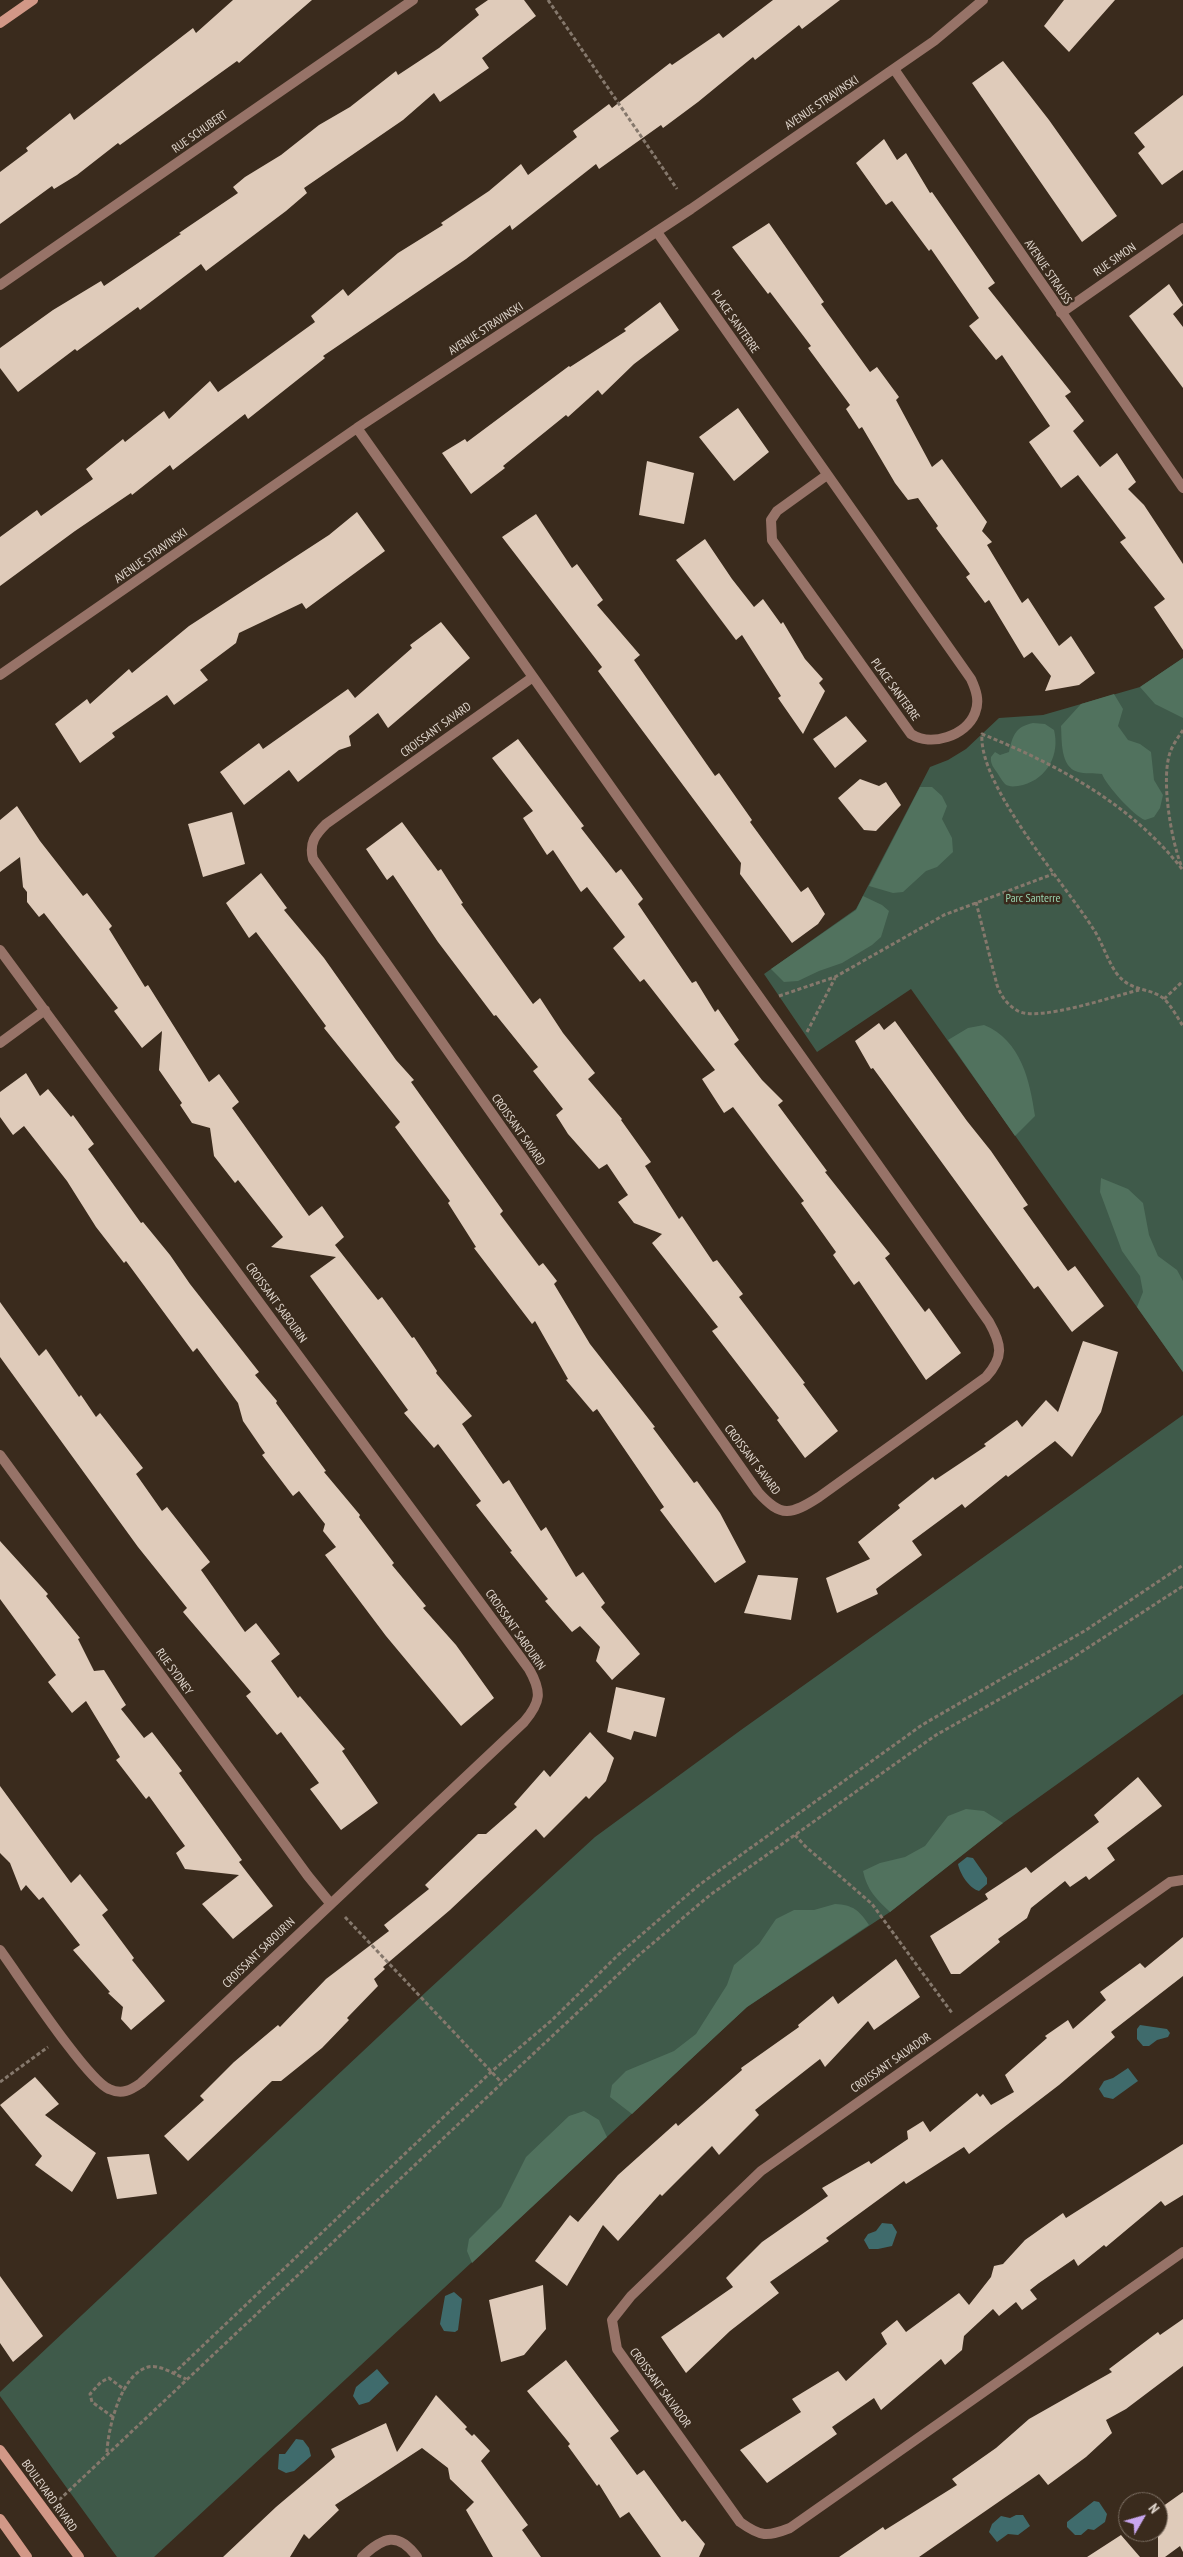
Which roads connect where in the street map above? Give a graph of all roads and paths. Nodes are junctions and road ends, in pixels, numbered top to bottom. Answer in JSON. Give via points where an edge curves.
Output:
{"nodes":[{"id":1,"x":33,"y":0,"type":"edge"},
{"id":2,"x":414,"y":0,"type":"edge"},
{"id":3,"x":548,"y":0,"type":"edge"},
{"id":4,"x":984,"y":0,"type":"edge"},
{"id":5,"x":0,"y":23,"type":"edge"},
{"id":6,"x":894,"y":69,"type":"junction"},
{"id":7,"x":677,"y":189,"type":"dead end"},
{"id":8,"x":1183,"y":228,"type":"edge"},
{"id":9,"x":656,"y":232,"type":"junction"},
{"id":10,"x":0,"y":285,"type":"edge"},
{"id":11,"x":1061,"y":313,"type":"junction"},
{"id":12,"x":357,"y":428,"type":"junction"},
{"id":13,"x":827,"y":475,"type":"junction"},
{"id":14,"x":1183,"y":488,"type":"edge"},
{"id":15,"x":0,"y":675,"type":"edge"},
{"id":16,"x":533,"y":677,"type":"junction"},
{"id":17,"x":1183,"y":730,"type":"edge"},
{"id":18,"x":1183,"y":870,"type":"edge"},
{"id":19,"x":1053,"y":874,"type":"junction"},
{"id":20,"x":976,"y":902,"type":"junction"},
{"id":21,"x":0,"y":950,"type":"edge"},
{"id":22,"x":835,"y":977,"type":"junction"},
{"id":23,"x":1183,"y":982,"type":"edge"},
{"id":24,"x":1139,"y":990,"type":"junction"},
{"id":25,"x":779,"y":996,"type":"dead end"},
{"id":26,"x":1164,"y":998,"type":"junction"},
{"id":27,"x":45,"y":1010,"type":"junction"},
{"id":28,"x":1183,"y":1026,"type":"edge"},
{"id":29,"x":806,"y":1034,"type":"dead end"},
{"id":30,"x":0,"y":1043,"type":"edge"},
{"id":31,"x":0,"y":1455,"type":"edge"},
{"id":32,"x":1183,"y":1565,"type":"edge"},
{"id":33,"x":1183,"y":1586,"type":"edge"},
{"id":34,"x":796,"y":1834,"type":"junction"},
{"id":35,"x":1183,"y":1880,"type":"edge"},
{"id":36,"x":330,"y":1903,"type":"junction"},
{"id":37,"x":345,"y":1918,"type":"dead end"},
{"id":38,"x":0,"y":1950,"type":"edge"},
{"id":39,"x":952,"y":2013,"type":"dead end"},
{"id":40,"x":49,"y":2046,"type":"dead end"},
{"id":41,"x":492,"y":2072,"type":"junction"},
{"id":42,"x":0,"y":2082,"type":"edge"},
{"id":43,"x":502,"y":2083,"type":"junction"},
{"id":44,"x":1183,"y":2252,"type":"edge"},
{"id":45,"x":173,"y":2374,"type":"junction"},
{"id":46,"x":186,"y":2379,"type":"junction"},
{"id":47,"x":125,"y":2390,"type":"junction"},
{"id":48,"x":113,"y":2418,"type":"junction"},
{"id":49,"x":0,"y":2450,"type":"edge"},
{"id":50,"x":107,"y":2453,"type":"junction"},
{"id":51,"x":67,"y":2492,"type":"dead end"},
{"id":52,"x":0,"y":2519,"type":"edge"},
{"id":53,"x":27,"y":2557,"type":"edge"},
{"id":54,"x":79,"y":2557,"type":"edge"},
{"id":55,"x":362,"y":2557,"type":"edge"},
{"id":56,"x":417,"y":2557,"type":"edge"}],
"edges":[{"from":1,"to":5,"type":"street"},
{"from":2,"to":10,"type":"street","name":"RUE SCHUBERT"},
{"from":3,"to":7,"type":"path"},
{"from":4,"to":6,"type":"street","name":"AVENUE STRAVINSKI"},
{"from":6,"to":9,"type":"street","name":"AVENUE STRAVINSKI"},
{"from":6,"to":11,"type":"street","name":"AVENUE STRAUSS"},
{"from":8,"to":11,"type":"street","name":"RUE SIMON"},
{"from":9,"to":12,"type":"street","name":"AVENUE STRAVINSKI"},
{"from":9,"to":13,"type":"street","name":"PLACE SANTERRE"},
{"from":11,"to":14,"type":"street","name":"AVENUE STRAUSS"},
{"from":12,"to":15,"type":"street","name":"AVENUE STRAVINSKI"},
{"from":12,"to":16,"type":"street","name":"CROISSANT SAVARD"},
{"from":13,"to":13,"type":"street","name":"PLACE SANTERRE","via":[[971,679],[977,693],[976,713],[972,720],[951,735],[927,740],[911,734],[772,540],[771,520],[777,511]]},
{"from":16,"to":16,"type":"street","name":"CROISSANT SAVARD","via":[[996,1334],[1000,1357],[986,1377],[798,1510],[778,1510],[758,1492],[313,859],[312,841],[326,824]]},
{"from":17,"to":18,"type":"path","via":[[1171,750],[1167,774],[1174,848]]},
{"from":18,"to":19,"type":"path","via":[[1151,834],[1113,803],[1063,771],[982,734],[984,758],[1031,842]]},
{"from":19,"to":20,"type":"path"},
{"from":19,"to":24,"type":"path","via":[[1094,929],[1117,974],[1126,984]]},
{"from":20,"to":22,"type":"path","via":[[908,934]]},
{"from":20,"to":24,"type":"path","via":[[997,985],[1002,996],[1020,1012],[1052,1013]]},
{"from":21,"to":27,"type":"street","name":"CROISSANT SABOURIN"},
{"from":22,"to":25,"type":"path"},
{"from":22,"to":29,"type":"path"},
{"from":23,"to":26,"type":"path"},
{"from":24,"to":26,"type":"path"},
{"from":26,"to":28,"type":"path"},
{"from":27,"to":30,"type":"street"},
{"from":27,"to":36,"type":"street","name":"CROISSANT SABOURIN","via":[[537,1684],[539,1698],[524,1722]]},
{"from":31,"to":36,"type":"street","name":"RUE SYDNEY"},
{"from":32,"to":41,"type":"path","via":[[1086,1630],[922,1725],[740,1854],[657,1920]]},
{"from":33,"to":34,"type":"path","via":[[1069,1660],[936,1735]]},
{"from":34,"to":39,"type":"path","via":[[805,1846],[872,1904]]},
{"from":34,"to":43,"type":"path","via":[[667,1930]]},
{"from":35,"to":44,"type":"street","name":"CROISSANT SALVADOR","via":[[1170,1882],[761,2171],[630,2296],[612,2320],[617,2349],[740,2522],[756,2534],[773,2535],[790,2528]]},
{"from":36,"to":38,"type":"street","name":"CROISSANT SABOURIN","via":[[141,2083],[119,2092],[108,2089],[88,2071]]},
{"from":37,"to":41,"type":"path"},
{"from":40,"to":42,"type":"path"},
{"from":41,"to":43,"type":"path"},
{"from":41,"to":45,"type":"path"},
{"from":43,"to":46,"type":"path"},
{"from":45,"to":46,"type":"path"},
{"from":45,"to":47,"type":"path","via":[[158,2367],[148,2367],[136,2374]]},
{"from":46,"to":50,"type":"path"},
{"from":47,"to":48,"type":"path"},
{"from":47,"to":48,"type":"path","via":[[109,2378],[90,2394],[92,2402]]},
{"from":48,"to":50,"type":"path"},
{"from":49,"to":54,"type":"street","name":"BOULEVARD RIVARD"},
{"from":50,"to":51,"type":"path"},
{"from":52,"to":53,"type":"street"},
{"from":55,"to":56,"type":"street","via":[[383,2541],[392,2539],[401,2540]]}]}
